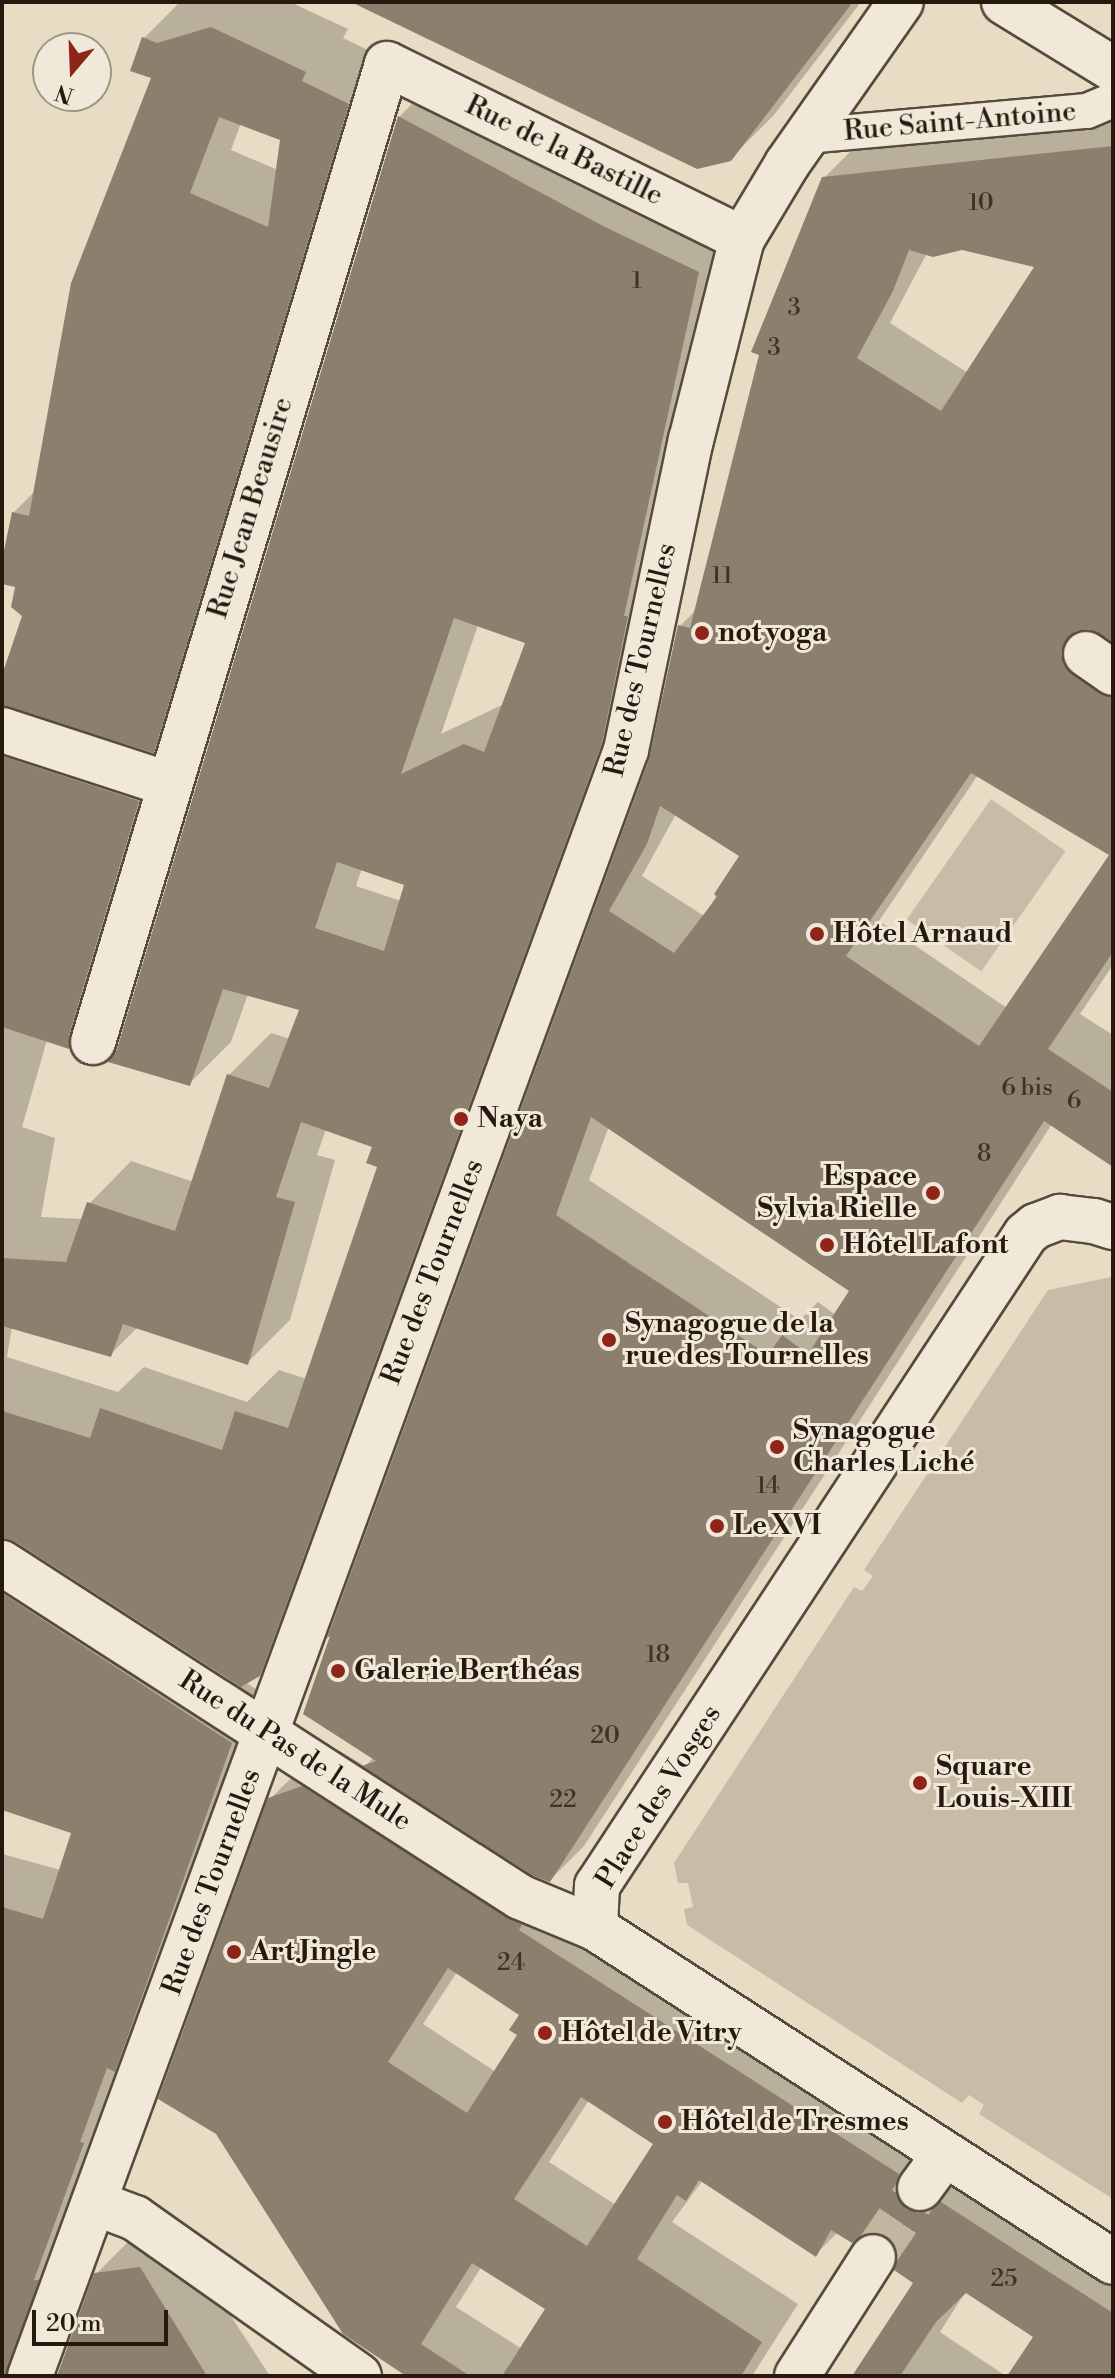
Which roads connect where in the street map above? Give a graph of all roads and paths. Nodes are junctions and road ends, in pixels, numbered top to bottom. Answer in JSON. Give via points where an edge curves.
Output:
{"nodes":[{"id":1,"x":901,"y":2,"type":"edge"},
{"id":2,"x":1004,"y":2,"type":"edge"},
{"id":3,"x":387,"y":64,"type":"joint"},
{"id":4,"x":1113,"y":69,"type":"edge"},
{"id":5,"x":1113,"y":100,"type":"edge"},
{"id":6,"x":806,"y":136,"type":"junction"},
{"id":7,"x":742,"y":239,"type":"junction"},
{"id":8,"x":2,"y":730,"type":"edge"},
{"id":9,"x":168,"y":784,"type":"junction"},
{"id":10,"x":93,"y":1042,"type":"dead end"},
{"id":11,"x":1113,"y":1227,"type":"edge"},
{"id":12,"x":2,"y":1563,"type":"edge"},
{"id":13,"x":266,"y":1732,"type":"junction"},
{"id":14,"x":595,"y":1928,"type":"junction"},
{"id":15,"x":95,"y":2203,"type":"junction"},
{"id":16,"x":873,"y":2257,"type":"tunnel mouth"},
{"id":17,"x":1113,"y":2262,"type":"edge"},
{"id":18,"x":30,"y":2376,"type":"edge"},
{"id":19,"x":359,"y":2376,"type":"edge"},
{"id":20,"x":797,"y":2376,"type":"edge"}],
"edges":[{"from":1,"to":6,"type":"street","name":"Rue des Tournelles"},
{"from":2,"to":4,"type":"street","name":"Rue Saint-Antoine"},
{"from":3,"to":7,"type":"street","name":"Rue de la Bastille"},
{"from":3,"to":9,"type":"street","name":"Rue Jean Beausire"},
{"from":5,"to":6,"type":"street","name":"Rue Saint-Antoine","via":[[1087,111]]},
{"from":6,"to":7,"type":"street","name":"Rue des Tournelles"},
{"from":7,"to":13,"type":"street","name":"Rue des Tournelles","via":[[691,440],[626,750]]},
{"from":8,"to":9,"type":"street"},
{"from":9,"to":10,"type":"street","name":"Rue Jean Beausire"},
{"from":11,"to":14,"type":"street","name":"Place des Vosges","via":[[1060,1217],[1026,1234],[597,1886]]},
{"from":12,"to":13,"type":"street","name":"Rue du Pas de la Mule"},
{"from":13,"to":14,"type":"street","name":"Rue du Pas de la Mule","via":[[520,1897]]},
{"from":13,"to":15,"type":"street","name":"Rue des Tournelles"},
{"from":14,"to":17,"type":"street","name":"Place des Vosges","via":[[932,2171]]},
{"from":15,"to":18,"type":"street","name":"Rue des Tournelles"},
{"from":15,"to":19,"type":"street","via":[[135,2218]]},
{"from":16,"to":20,"type":"street"}]}
